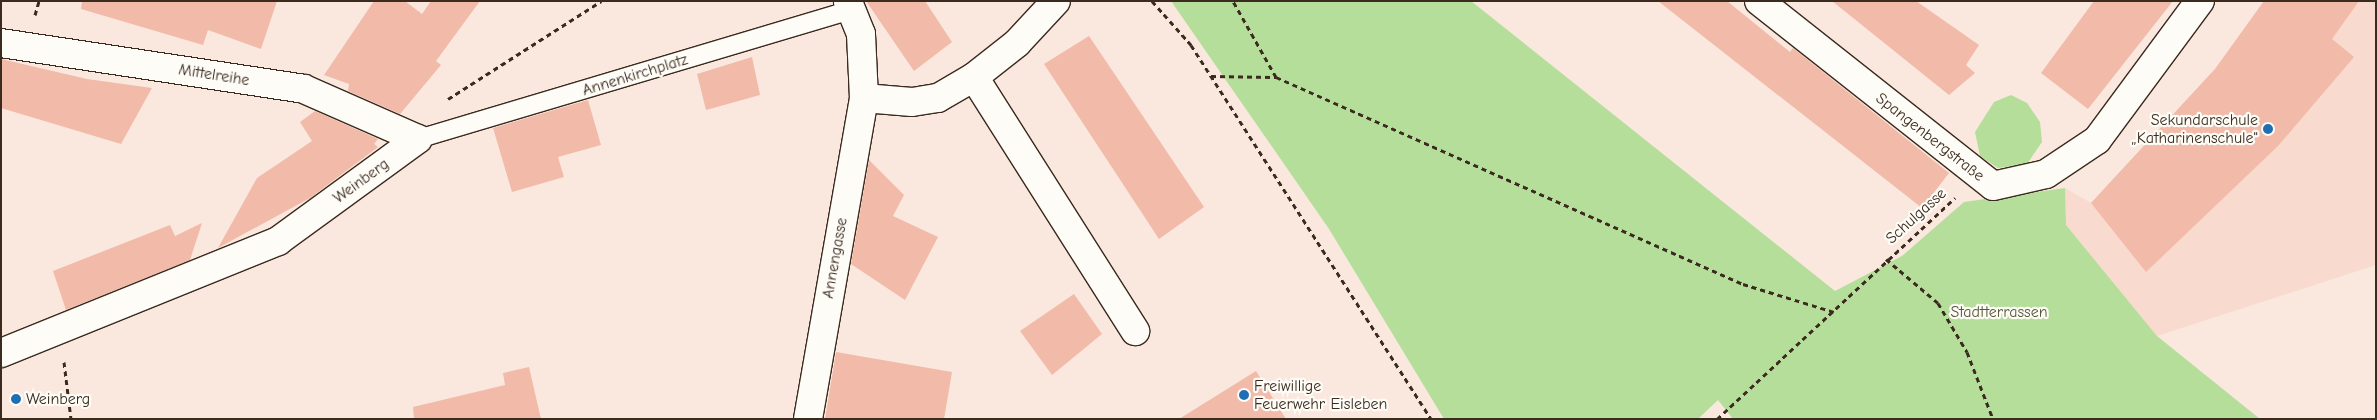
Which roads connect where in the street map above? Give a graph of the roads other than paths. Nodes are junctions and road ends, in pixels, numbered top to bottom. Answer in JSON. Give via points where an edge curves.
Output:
{"nodes":[{"id":1,"x":1056,"y":1,"type":"edge"},
{"id":2,"x":1759,"y":1,"type":"edge"},
{"id":3,"x":2200,"y":1,"type":"edge"},
{"id":4,"x":850,"y":5,"type":"edge"},
{"id":5,"x":1,"y":43,"type":"edge"},
{"id":6,"x":974,"y":77,"type":"junction"},
{"id":7,"x":864,"y":98,"type":"junction"},
{"id":8,"x":418,"y":139,"type":"junction"},
{"id":9,"x":1135,"y":331,"type":"dead end"},
{"id":10,"x":1,"y":353,"type":"edge"},
{"id":11,"x":808,"y":419,"type":"edge"}],
"edges":[{"from":1,"to":6,"type":"street","via":[[1017,43]]},
{"from":2,"to":3,"type":"street","name":"Spangenbergstraße","via":[[1993,186],[2046,174],[2097,140]]},
{"from":4,"to":7,"type":"street","name":"Annenkirchplatz","via":[[866,67]]},
{"from":4,"to":8,"type":"lane","name":"Annenkirchplatz"},
{"from":5,"to":8,"type":"street","name":"Mittelreihe","via":[[304,89]]},
{"from":6,"to":7,"type":"street","via":[[925,102]]},
{"from":6,"to":9,"type":"street"},
{"from":7,"to":11,"type":"street","name":"Annengasse"},
{"from":8,"to":10,"type":"street","name":"Weinberg","via":[[278,241]]}]}
